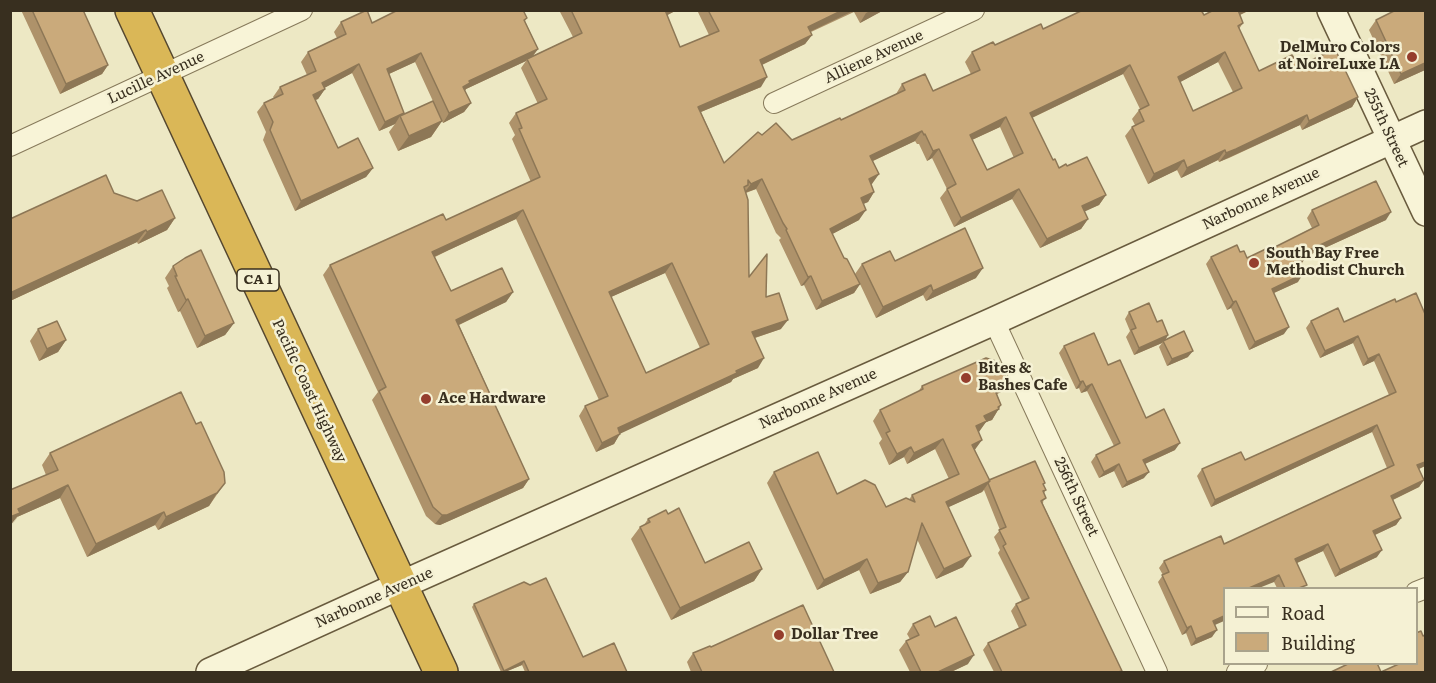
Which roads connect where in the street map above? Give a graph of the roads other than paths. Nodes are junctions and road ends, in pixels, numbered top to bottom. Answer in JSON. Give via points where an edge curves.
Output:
{"nodes":[{"id":1,"x":132,"y":10,"type":"edge"},
{"id":2,"x":302,"y":10,"type":"edge"},
{"id":3,"x":974,"y":10,"type":"edge"},
{"id":4,"x":1331,"y":10,"type":"edge"},
{"id":5,"x":162,"y":75,"type":"junction"},
{"id":6,"x":774,"y":103,"type":"dead end"},
{"id":7,"x":1425,"y":124,"type":"edge"},
{"id":8,"x":1391,"y":140,"type":"junction"},
{"id":9,"x":10,"y":146,"type":"edge"},
{"id":10,"x":1425,"y":212,"type":"edge"},
{"id":11,"x":994,"y":321,"type":"junction"},
{"id":12,"x":401,"y":585,"type":"junction"},
{"id":13,"x":1253,"y":665,"type":"edge"},
{"id":14,"x":210,"y":672,"type":"edge"},
{"id":15,"x":441,"y":672,"type":"edge"},
{"id":16,"x":1157,"y":672,"type":"edge"},
{"id":17,"x":1237,"y":672,"type":"edge"}],
"edges":[{"from":1,"to":5,"type":"highway","name":"Pacific Coast Highway","number":"CA 1"},
{"from":2,"to":5,"type":"street","name":"Lucille Avenue"},
{"from":3,"to":6,"type":"street","name":"Alliene Avenue"},
{"from":4,"to":8,"type":"main road","name":"255th Street"},
{"from":5,"to":9,"type":"street","name":"Lucille Avenue"},
{"from":5,"to":12,"type":"highway","name":"Pacific Coast Highway","number":"CA 1"},
{"from":7,"to":8,"type":"main road","name":"Narbonne Avenue"},
{"from":8,"to":10,"type":"main road","name":"255th Street"},
{"from":8,"to":11,"type":"main road","name":"Narbonne Avenue"},
{"from":11,"to":12,"type":"main road","name":"Narbonne Avenue"},
{"from":11,"to":16,"type":"street","name":"256th Street"},
{"from":12,"to":14,"type":"main road","name":"Narbonne Avenue"},
{"from":12,"to":15,"type":"highway","name":"Pacific Coast Highway","number":"CA 1"},
{"from":13,"to":17,"type":"street"}]}
